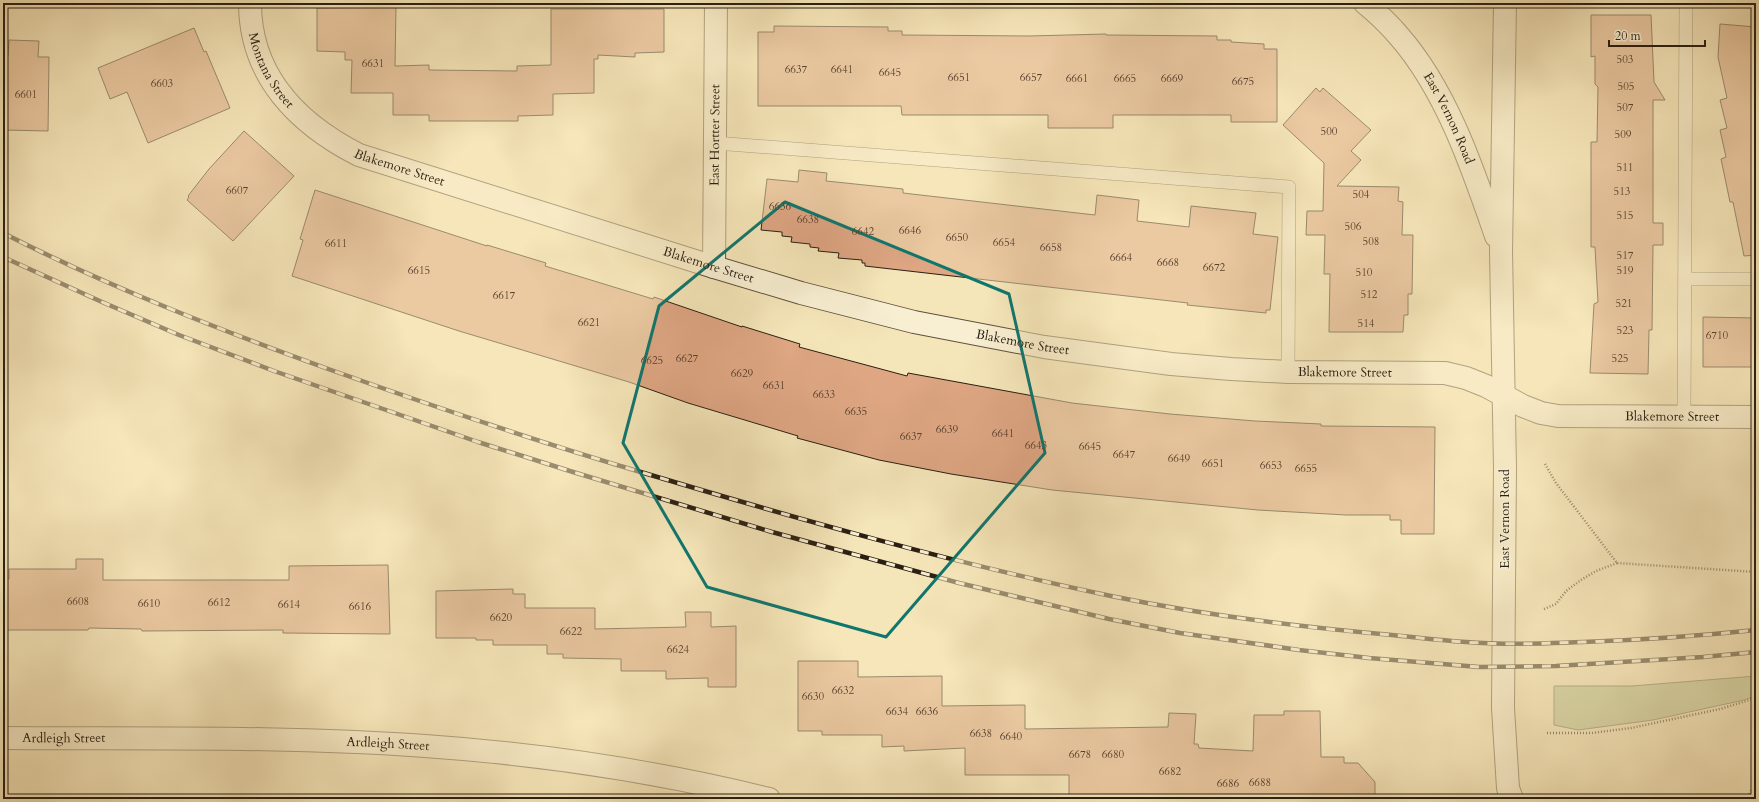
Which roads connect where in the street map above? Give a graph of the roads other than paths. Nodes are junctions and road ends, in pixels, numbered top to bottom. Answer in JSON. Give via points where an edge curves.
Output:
{"nodes":[{"id":1,"x":250,"y":3,"type":"edge"},
{"id":2,"x":716,"y":3,"type":"edge"},
{"id":3,"x":1365,"y":3,"type":"edge"},
{"id":4,"x":1505,"y":3,"type":"edge"},
{"id":5,"x":1686,"y":3,"type":"edge"},
{"id":6,"x":314,"y":128,"type":"joint"},
{"id":7,"x":715,"y":143,"type":"junction"},
{"id":8,"x":1501,"y":251,"type":"junction"},
{"id":9,"x":714,"y":267,"type":"junction"},
{"id":10,"x":1686,"y":279,"type":"junction"},
{"id":11,"x":1756,"y":279,"type":"edge"},
{"id":12,"x":1288,"y":372,"type":"junction"},
{"id":13,"x":1503,"y":395,"type":"junction"},
{"id":14,"x":1684,"y":416,"type":"junction"},
{"id":15,"x":1756,"y":417,"type":"edge"},
{"id":16,"x":3,"y":738,"type":"edge"},
{"id":17,"x":1506,"y":795,"type":"edge"},
{"id":18,"x":759,"y":798,"type":"edge"}],
"edges":[{"from":1,"to":6,"type":"street","name":"Montana Street","via":[[255,44],[265,69],[278,91]]},
{"from":2,"to":7,"type":"street","name":"East Hortter Street"},
{"from":3,"to":8,"type":"street","name":"East Vernon Road","via":[[1399,36],[1433,86],[1470,163]]},
{"from":4,"to":8,"type":"street","name":"East Vernon Road"},
{"from":5,"to":10,"type":"lane"},
{"from":6,"to":9,"type":"street","name":"Blakemore Street","via":[[359,155]]},
{"from":7,"to":9,"type":"street","name":"East Hortter Street"},
{"from":7,"to":12,"type":"lane","via":[[1289,187]]},
{"from":8,"to":13,"type":"street","name":"East Vernon Road"},
{"from":9,"to":12,"type":"street","name":"Blakemore Street","via":[[861,309],[1036,346],[1171,364]]},
{"from":10,"to":11,"type":"lane"},
{"from":10,"to":14,"type":"lane"},
{"from":12,"to":13,"type":"street","name":"Blakemore Street","via":[[1445,373],[1466,378]]},
{"from":13,"to":14,"type":"street","name":"Blakemore Street","via":[[1522,406],[1558,416]]},
{"from":13,"to":17,"type":"street","name":"East Vernon Road","via":[[1503,708]]},
{"from":14,"to":15,"type":"street","name":"Blakemore Street"},
{"from":16,"to":18,"type":"street","name":"Ardleigh Street","via":[[319,741],[431,747],[590,764],[703,784]]}]}
